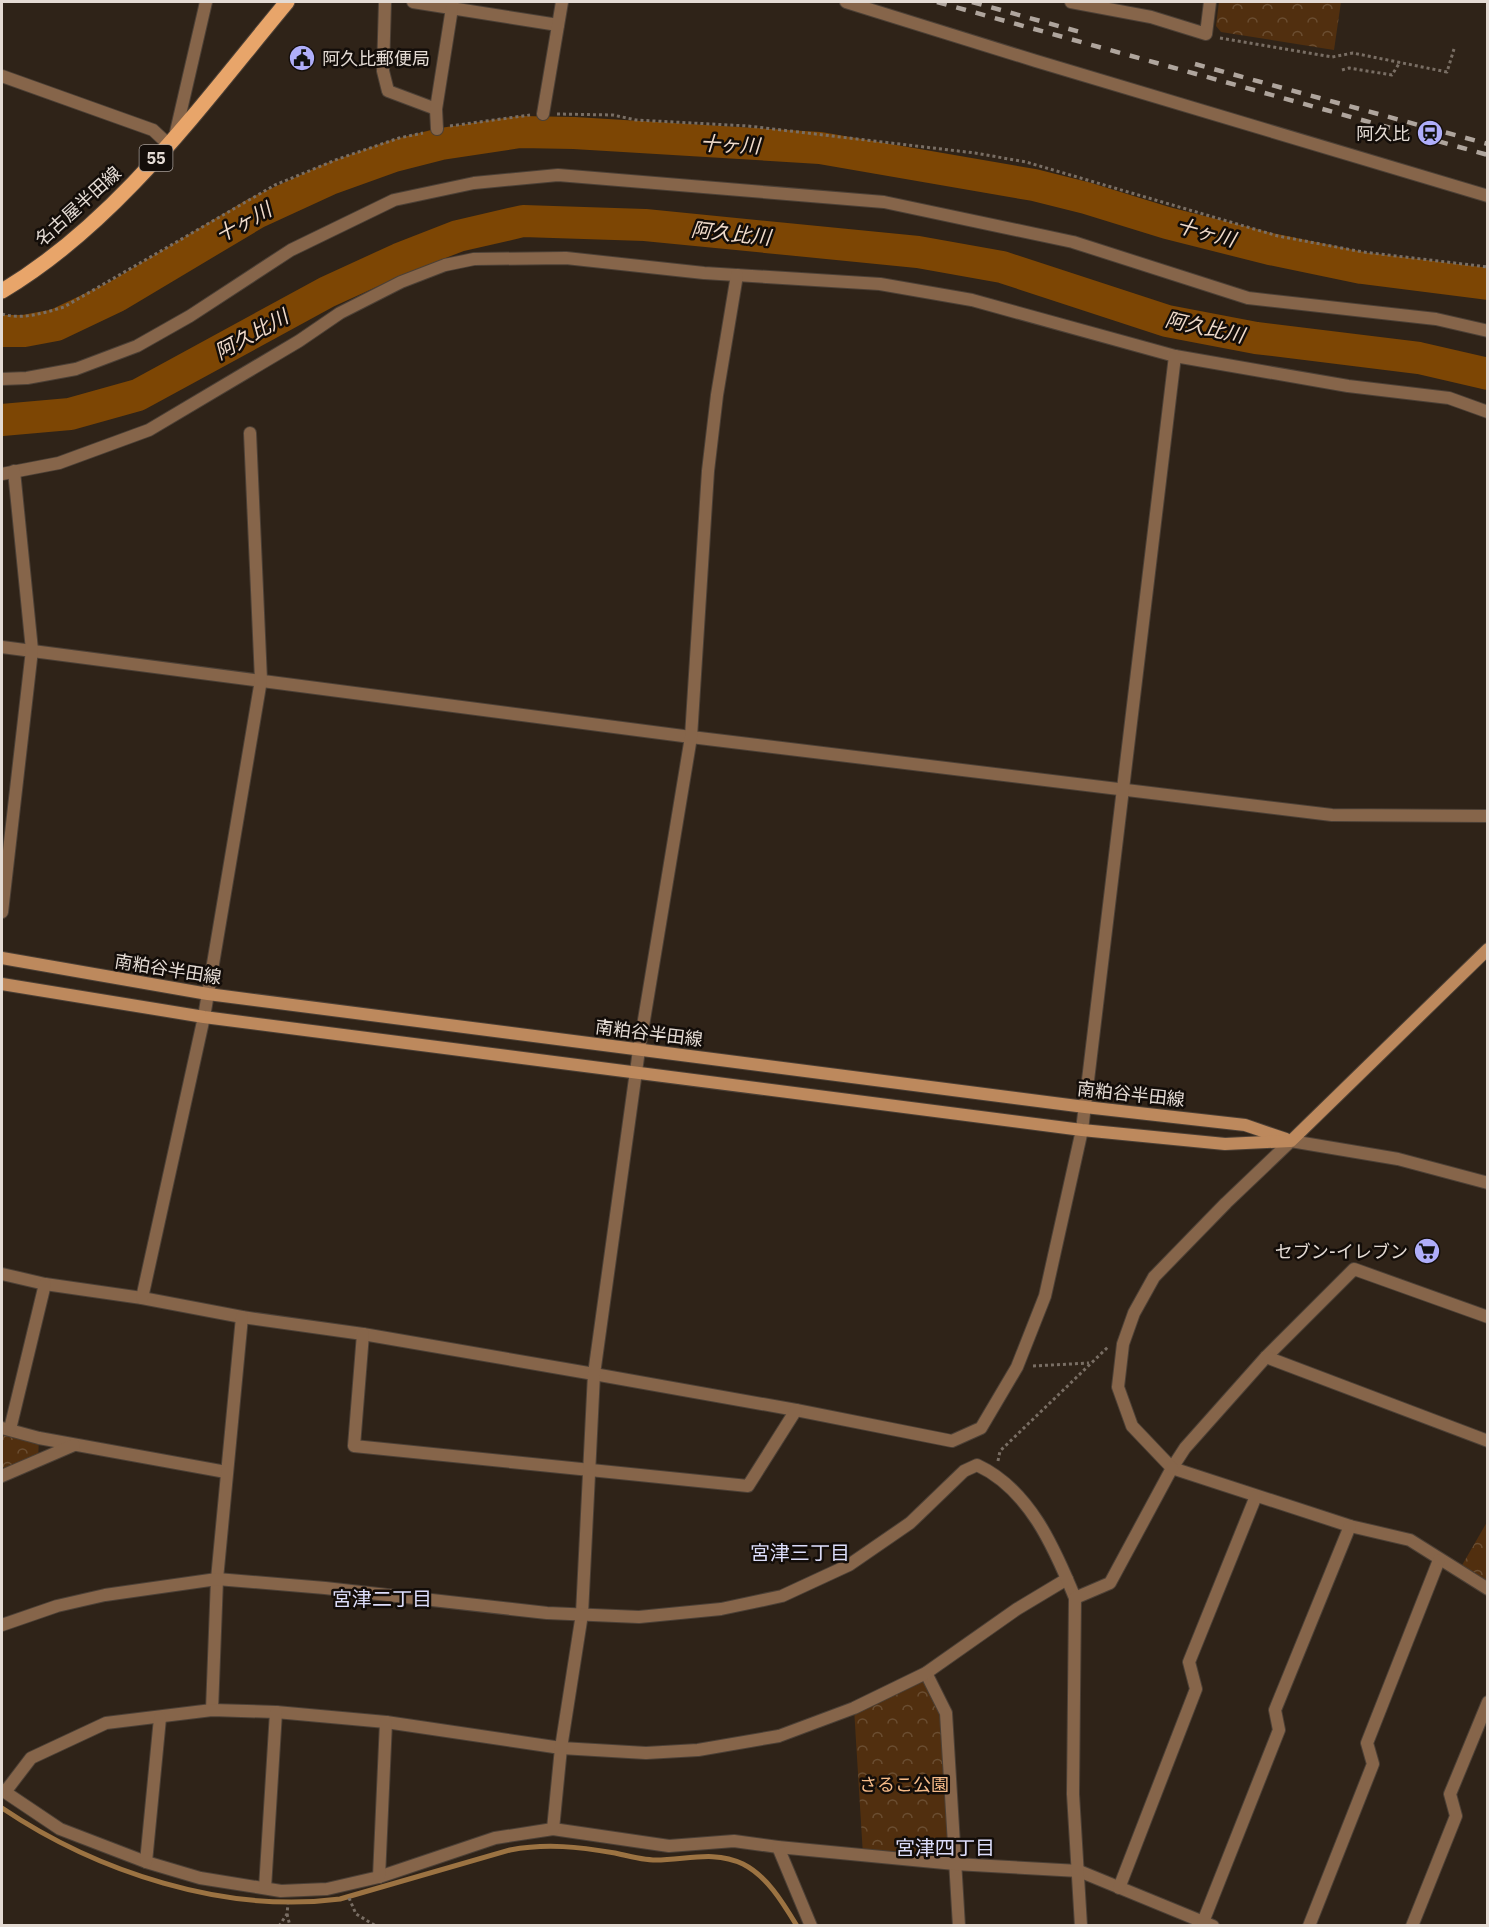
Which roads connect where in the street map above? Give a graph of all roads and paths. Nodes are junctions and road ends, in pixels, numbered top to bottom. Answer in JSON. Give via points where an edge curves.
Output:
{"nodes":[{"id":1,"x":206,"y":2,"type":"edge"},
{"id":2,"x":287,"y":2,"type":"edge"},
{"id":3,"x":386,"y":2,"type":"edge"},
{"id":4,"x":413,"y":2,"type":"edge"},
{"id":5,"x":562,"y":2,"type":"edge"},
{"id":6,"x":846,"y":2,"type":"edge"},
{"id":7,"x":1071,"y":2,"type":"edge"},
{"id":8,"x":1209,"y":2,"type":"edge"},
{"id":9,"x":453,"y":8,"type":"junction"},
{"id":10,"x":558,"y":25,"type":"junction"},
{"id":11,"x":1206,"y":34,"type":"junction"},
{"id":12,"x":1454,"y":49,"type":"dead end"},
{"id":13,"x":1400,"y":62,"type":"junction"},
{"id":14,"x":1342,"y":70,"type":"dead end"},
{"id":15,"x":2,"y":76,"type":"edge"},
{"id":16,"x":436,"y":109,"type":"junction"},
{"id":17,"x":543,"y":114,"type":"dead end"},
{"id":18,"x":436,"y":129,"type":"dead end"},
{"id":19,"x":171,"y":140,"type":"junction"},
{"id":20,"x":1488,"y":196,"type":"edge"},
{"id":21,"x":737,"y":275,"type":"junction"},
{"id":22,"x":2,"y":291,"type":"edge"},
{"id":23,"x":1488,"y":331,"type":"edge"},
{"id":24,"x":1175,"y":356,"type":"junction"},
{"id":25,"x":2,"y":379,"type":"edge"},
{"id":26,"x":1488,"y":412,"type":"edge"},
{"id":27,"x":250,"y":433,"type":"dead end"},
{"id":28,"x":8,"y":472,"type":"edge"},
{"id":29,"x":2,"y":647,"type":"edge"},
{"id":30,"x":32,"y":650,"type":"junction"},
{"id":31,"x":261,"y":680,"type":"junction"},
{"id":32,"x":690,"y":737,"type":"junction"},
{"id":33,"x":1122,"y":790,"type":"junction"},
{"id":34,"x":1488,"y":816,"type":"edge"},
{"id":35,"x":2,"y":912,"type":"edge"},
{"id":36,"x":1488,"y":949,"type":"edge"},
{"id":37,"x":2,"y":958,"type":"edge"},
{"id":38,"x":2,"y":984,"type":"edge"},
{"id":39,"x":208,"y":994,"type":"junction"},
{"id":40,"x":204,"y":1017,"type":"junction"},
{"id":41,"x":639,"y":1050,"type":"junction"},
{"id":42,"x":636,"y":1072,"type":"junction"},
{"id":43,"x":1085,"y":1107,"type":"junction"},
{"id":44,"x":1082,"y":1130,"type":"junction"},
{"id":45,"x":1291,"y":1141,"type":"junction"},
{"id":46,"x":1488,"y":1183,"type":"edge"},
{"id":47,"x":2,"y":1274,"type":"edge"},
{"id":48,"x":45,"y":1284,"type":"junction"},
{"id":49,"x":142,"y":1298,"type":"junction"},
{"id":50,"x":242,"y":1317,"type":"junction"},
{"id":51,"x":1488,"y":1317,"type":"edge"},
{"id":52,"x":363,"y":1334,"type":"junction"},
{"id":53,"x":1123,"y":1344,"type":"junction"},
{"id":54,"x":1266,"y":1357,"type":"junction"},
{"id":55,"x":1091,"y":1363,"type":"junction"},
{"id":56,"x":1017,"y":1367,"type":"junction"},
{"id":57,"x":594,"y":1374,"type":"junction"},
{"id":58,"x":796,"y":1410,"type":"junction"},
{"id":59,"x":6,"y":1429,"type":"edge"},
{"id":60,"x":1488,"y":1441,"type":"edge"},
{"id":61,"x":75,"y":1445,"type":"junction"},
{"id":62,"x":1172,"y":1468,"type":"junction"},
{"id":63,"x":590,"y":1469,"type":"junction"},
{"id":64,"x":226,"y":1472,"type":"junction"},
{"id":65,"x":996,"y":1474,"type":"junction"},
{"id":66,"x":2,"y":1476,"type":"edge"},
{"id":67,"x":1256,"y":1496,"type":"junction"},
{"id":68,"x":1350,"y":1526,"type":"junction"},
{"id":69,"x":1439,"y":1560,"type":"junction"},
{"id":70,"x":217,"y":1579,"type":"junction"},
{"id":71,"x":1067,"y":1579,"type":"junction"},
{"id":72,"x":1488,"y":1589,"type":"edge"},
{"id":73,"x":1075,"y":1598,"type":"junction"},
{"id":74,"x":582,"y":1614,"type":"junction"},
{"id":75,"x":2,"y":1625,"type":"edge"},
{"id":76,"x":926,"y":1673,"type":"junction"},
{"id":77,"x":1488,"y":1702,"type":"edge"},
{"id":78,"x":212,"y":1710,"type":"junction"},
{"id":79,"x":276,"y":1712,"type":"junction"},
{"id":80,"x":160,"y":1718,"type":"junction"},
{"id":81,"x":386,"y":1722,"type":"junction"},
{"id":82,"x":561,"y":1748,"type":"junction"},
{"id":83,"x":3,"y":1791,"type":"edge"},
{"id":84,"x":553,"y":1829,"type":"junction"},
{"id":85,"x":778,"y":1847,"type":"junction"},
{"id":86,"x":146,"y":1862,"type":"junction"},
{"id":87,"x":956,"y":1864,"type":"junction"},
{"id":88,"x":1078,"y":1871,"type":"junction"},
{"id":89,"x":379,"y":1877,"type":"junction"},
{"id":90,"x":265,"y":1888,"type":"junction"},
{"id":91,"x":1119,"y":1888,"type":"junction"},
{"id":92,"x":350,"y":1903,"type":"dead end"},
{"id":93,"x":288,"y":1908,"type":"dead end"},
{"id":94,"x":287,"y":1914,"type":"junction"},
{"id":95,"x":1210,"y":1924,"type":"edge"},
{"id":96,"x":279,"y":1926,"type":"edge"},
{"id":97,"x":290,"y":1926,"type":"edge"},
{"id":98,"x":376,"y":1926,"type":"edge"},
{"id":99,"x":811,"y":1926,"type":"edge"},
{"id":100,"x":959,"y":1926,"type":"edge"},
{"id":101,"x":1081,"y":1926,"type":"edge"},
{"id":102,"x":1309,"y":1926,"type":"edge"},
{"id":103,"x":1412,"y":1926,"type":"edge"}],
"edges":[{"from":1,"to":19,"type":"street"},
{"from":2,"to":19,"type":"main road","name":"名古屋半田線","number":"55"},
{"from":3,"to":16,"type":"street","via":[[383,70],[388,91]]},
{"from":4,"to":9,"type":"street"},
{"from":5,"to":10,"type":"street"},
{"from":6,"to":20,"type":"street"},
{"from":7,"to":11,"type":"street","via":[[1151,17]]},
{"from":8,"to":11,"type":"street"},
{"from":9,"to":10,"type":"street"},
{"from":9,"to":16,"type":"street"},
{"from":10,"to":17,"type":"street"},
{"from":11,"to":13,"type":"path","via":[[1332,57],[1353,53]]},
{"from":12,"to":13,"type":"path","via":[[1447,72]]},
{"from":13,"to":14,"type":"path","via":[[1392,75]]},
{"from":15,"to":19,"type":"street"},
{"from":16,"to":18,"type":"street"},
{"from":19,"to":22,"type":"main road","name":"名古屋半田線","number":"55","via":[[142,174],[61,251]]},
{"from":21,"to":24,"type":"street","via":[[879,284],[972,300]]},
{"from":21,"to":28,"type":"street","via":[[566,258],[474,259],[445,265],[340,313],[149,430],[59,463]]},
{"from":21,"to":32,"type":"street","via":[[708,471]]},
{"from":23,"to":25,"type":"street","via":[[1436,319],[1248,298],[1074,242],[884,202],[558,175],[474,183],[394,200],[291,250],[137,346],[76,369]]},
{"from":24,"to":26,"type":"street","via":[[1348,386],[1449,398]]},
{"from":24,"to":33,"type":"street"},
{"from":27,"to":31,"type":"street"},
{"from":28,"to":30,"type":"street"},
{"from":29,"to":30,"type":"street"},
{"from":30,"to":31,"type":"street"},
{"from":30,"to":35,"type":"street"},
{"from":31,"to":32,"type":"street"},
{"from":31,"to":39,"type":"street"},
{"from":32,"to":33,"type":"street"},
{"from":32,"to":41,"type":"street"},
{"from":33,"to":34,"type":"street","via":[[1332,815]]},
{"from":33,"to":43,"type":"street"},
{"from":36,"to":45,"type":"main road"},
{"from":37,"to":39,"type":"main road","name":"南粕谷半田線"},
{"from":38,"to":40,"type":"main road"},
{"from":39,"to":40,"type":"street"},
{"from":39,"to":41,"type":"main road","name":"南粕谷半田線"},
{"from":40,"to":42,"type":"main road"},
{"from":40,"to":49,"type":"street"},
{"from":41,"to":42,"type":"street"},
{"from":41,"to":43,"type":"main road","name":"南粕谷半田線"},
{"from":42,"to":44,"type":"main road"},
{"from":42,"to":57,"type":"street"},
{"from":43,"to":44,"type":"street"},
{"from":43,"to":45,"type":"main road","name":"南粕谷半田線","via":[[1245,1125]]},
{"from":44,"to":45,"type":"main road","via":[[1225,1144]]},
{"from":44,"to":56,"type":"street","via":[[1045,1296]]},
{"from":45,"to":46,"type":"street","via":[[1398,1159]]},
{"from":45,"to":53,"type":"street","via":[[1154,1277],[1134,1313]]},
{"from":47,"to":48,"type":"street"},
{"from":48,"to":49,"type":"street"},
{"from":48,"to":59,"type":"street"},
{"from":49,"to":50,"type":"street"},
{"from":50,"to":52,"type":"street"},
{"from":50,"to":64,"type":"street"},
{"from":51,"to":54,"type":"street","via":[[1354,1269]]},
{"from":52,"to":57,"type":"street"},
{"from":52,"to":63,"type":"street","via":[[354,1446]]},
{"from":53,"to":55,"type":"path","via":[[1110,1345]]},
{"from":53,"to":62,"type":"street","via":[[1118,1387],[1132,1426]]},
{"from":54,"to":60,"type":"street"},
{"from":54,"to":62,"type":"street","via":[[1185,1448]]},
{"from":55,"to":56,"type":"path"},
{"from":55,"to":65,"type":"path","via":[[1000,1451]]},
{"from":56,"to":58,"type":"street","via":[[981,1428],[952,1441]]},
{"from":57,"to":58,"type":"street"},
{"from":57,"to":63,"type":"street"},
{"from":58,"to":63,"type":"street","via":[[748,1486]]},
{"from":59,"to":61,"type":"street"},
{"from":61,"to":64,"type":"street"},
{"from":61,"to":66,"type":"street"},
{"from":62,"to":67,"type":"street"},
{"from":62,"to":73,"type":"street","via":[[1110,1583]]},
{"from":63,"to":74,"type":"street"},
{"from":64,"to":70,"type":"street"},
{"from":65,"to":71,"type":"street","via":[[1028,1506]]},
{"from":65,"to":74,"type":"street","via":[[977,1465],[964,1471],[910,1523],[849,1565],[782,1596],[722,1609],[639,1617]]},
{"from":67,"to":68,"type":"street"},
{"from":67,"to":91,"type":"street","via":[[1189,1662],[1196,1689]]},
{"from":68,"to":69,"type":"street","via":[[1410,1540]]},
{"from":68,"to":95,"type":"street","via":[[1275,1710],[1280,1730]]},
{"from":69,"to":72,"type":"street"},
{"from":69,"to":102,"type":"street","via":[[1367,1743],[1373,1764]]},
{"from":70,"to":74,"type":"street"},
{"from":70,"to":75,"type":"street","via":[[105,1595]]},
{"from":70,"to":78,"type":"street"},
{"from":71,"to":73,"type":"street"},
{"from":71,"to":76,"type":"street"},
{"from":73,"to":88,"type":"street","via":[[1073,1794]]},
{"from":74,"to":82,"type":"street"},
{"from":76,"to":82,"type":"street","via":[[854,1708],[778,1736],[698,1750],[646,1753]]},
{"from":76,"to":87,"type":"street","via":[[946,1713]]},
{"from":77,"to":103,"type":"street","via":[[1450,1794],[1456,1816]]},
{"from":78,"to":79,"type":"street"},
{"from":78,"to":80,"type":"street"},
{"from":79,"to":81,"type":"street"},
{"from":79,"to":90,"type":"street"},
{"from":80,"to":83,"type":"street","via":[[106,1723],[31,1758]]},
{"from":80,"to":86,"type":"street"},
{"from":81,"to":82,"type":"street"},
{"from":81,"to":89,"type":"street"},
{"from":82,"to":84,"type":"street"},
{"from":83,"to":86,"type":"street","via":[[60,1829]]},
{"from":84,"to":85,"type":"street","via":[[669,1846],[734,1841]]},
{"from":84,"to":89,"type":"street","via":[[495,1838]]},
{"from":85,"to":87,"type":"street"},
{"from":85,"to":99,"type":"street"},
{"from":86,"to":90,"type":"street","via":[[200,1878]]},
{"from":87,"to":88,"type":"street"},
{"from":87,"to":100,"type":"street"},
{"from":88,"to":91,"type":"street"},
{"from":88,"to":101,"type":"street"},
{"from":89,"to":90,"type":"street","via":[[327,1889]]},
{"from":91,"to":95,"type":"street"},
{"from":92,"to":98,"type":"path","via":[[356,1914]]},
{"from":93,"to":94,"type":"path"},
{"from":94,"to":96,"type":"path"},
{"from":94,"to":97,"type":"path"}]}
